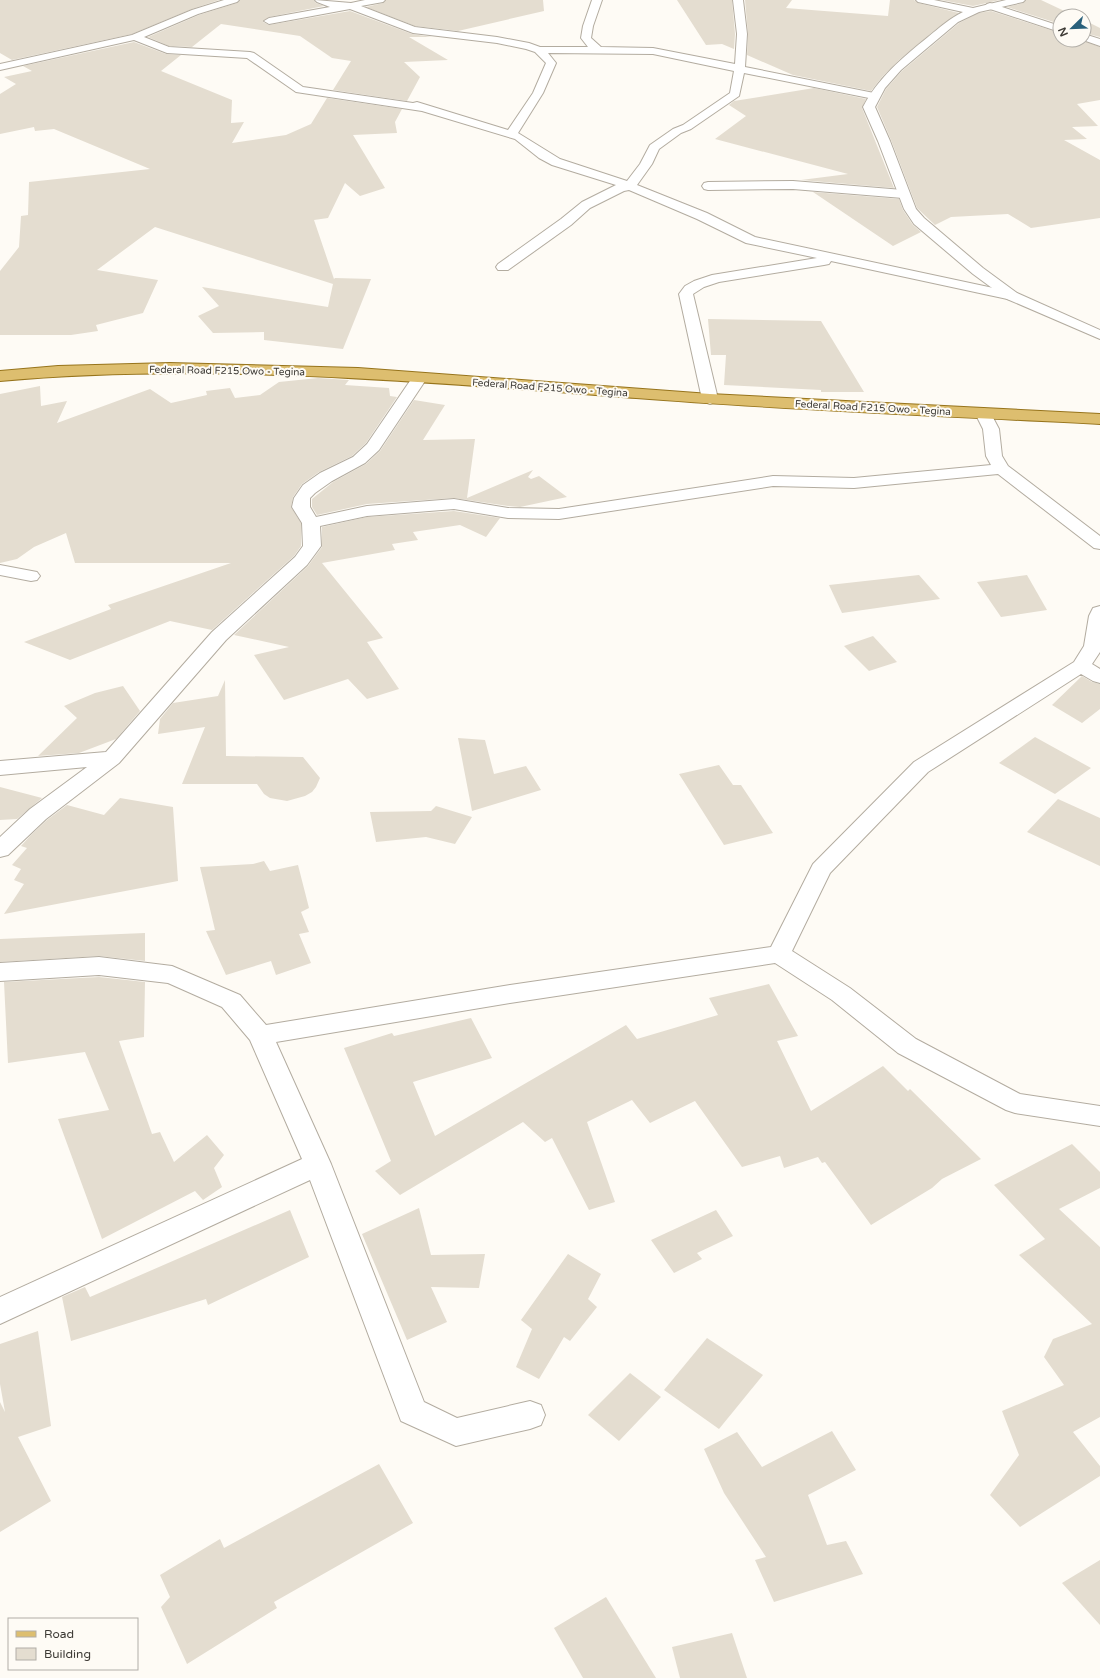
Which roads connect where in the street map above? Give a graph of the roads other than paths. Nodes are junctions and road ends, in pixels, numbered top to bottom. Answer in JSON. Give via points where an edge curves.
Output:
{"nodes":[{"id":1,"x":234,"y":0,"type":"edge"},
{"id":2,"x":320,"y":0,"type":"edge"},
{"id":3,"x":380,"y":0,"type":"edge"},
{"id":4,"x":597,"y":0,"type":"edge"},
{"id":5,"x":738,"y":0,"type":"edge"},
{"id":6,"x":921,"y":0,"type":"edge"},
{"id":7,"x":1020,"y":0,"type":"edge"},
{"id":8,"x":349,"y":5,"type":"junction"},
{"id":9,"x":990,"y":6,"type":"junction"},
{"id":10,"x":972,"y":11,"type":"junction"},
{"id":11,"x":269,"y":22,"type":"dead end"},
{"id":12,"x":1052,"y":26,"type":"edge"},
{"id":13,"x":135,"y":37,"type":"junction"},
{"id":14,"x":540,"y":50,"type":"junction"},
{"id":15,"x":599,"y":50,"type":"junction"},
{"id":16,"x":0,"y":67,"type":"edge"},
{"id":17,"x":740,"y":68,"type":"junction"},
{"id":18,"x":851,"y":80,"type":"dead end"},
{"id":19,"x":872,"y":81,"type":"dead end"},
{"id":20,"x":886,"y":82,"type":"junction"},
{"id":21,"x":822,"y":85,"type":"junction"},
{"id":22,"x":874,"y":96,"type":"junction"},
{"id":23,"x":511,"y":134,"type":"junction"},
{"id":24,"x":630,"y":186,"type":"junction"},
{"id":25,"x":708,"y":186,"type":"dead end"},
{"id":26,"x":903,"y":194,"type":"junction"},
{"id":27,"x":837,"y":259,"type":"junction"},
{"id":28,"x":503,"y":267,"type":"dead end"},
{"id":29,"x":1012,"y":296,"type":"junction"},
{"id":30,"x":1100,"y":335,"type":"edge"},
{"id":31,"x":0,"y":376,"type":"edge"},
{"id":32,"x":419,"y":378,"type":"junction"},
{"id":33,"x":710,"y":399,"type":"junction"},
{"id":34,"x":983,"y":413,"type":"junction"},
{"id":35,"x":1100,"y":419,"type":"edge"},
{"id":36,"x":1001,"y":469,"type":"junction"},
{"id":37,"x":311,"y":523,"type":"junction"},
{"id":38,"x":1100,"y":544,"type":"edge"},
{"id":39,"x":0,"y":570,"type":"edge"},
{"id":40,"x":31,"y":576,"type":"dead end"},
{"id":41,"x":1100,"y":612,"type":"edge"},
{"id":42,"x":1081,"y":666,"type":"junction"},
{"id":43,"x":1100,"y":678,"type":"edge"},
{"id":44,"x":112,"y":758,"type":"junction"},
{"id":45,"x":0,"y":768,"type":"edge"},
{"id":46,"x":0,"y":850,"type":"edge"},
{"id":47,"x":779,"y":954,"type":"junction"},
{"id":48,"x":0,"y":972,"type":"edge"},
{"id":49,"x":260,"y":1035,"type":"junction"},
{"id":50,"x":1100,"y":1116,"type":"edge"},
{"id":51,"x":318,"y":1164,"type":"junction"},
{"id":52,"x":0,"y":1311,"type":"edge"},
{"id":53,"x":530,"y":1415,"type":"dead end"}],
"edges":[{"from":1,"to":13,"type":"street","via":[[195,12]]},
{"from":2,"to":8,"type":"street","via":[[331,4]]},
{"from":3,"to":8,"type":"street"},
{"from":4,"to":15,"type":"street","via":[[586,38]]},
{"from":5,"to":17,"type":"street","via":[[741,10]]},
{"from":6,"to":10,"type":"street"},
{"from":7,"to":9,"type":"street"},
{"from":8,"to":11,"type":"street"},
{"from":8,"to":14,"type":"street","via":[[413,30],[496,40]]},
{"from":9,"to":10,"type":"street"},
{"from":9,"to":12,"type":"street"},
{"from":10,"to":20,"type":"street","via":[[950,24],[902,64]]},
{"from":13,"to":16,"type":"street"},
{"from":13,"to":23,"type":"street","via":[[167,50],[250,55],[300,90],[419,107]]},
{"from":14,"to":15,"type":"street"},
{"from":14,"to":23,"type":"street","via":[[551,63],[538,93]]},
{"from":15,"to":17,"type":"street","via":[[653,52]]},
{"from":17,"to":21,"type":"street"},
{"from":17,"to":24,"type":"street","via":[[735,94],[687,128],[677,131],[654,147],[646,164]]},
{"from":18,"to":21,"type":"street"},
{"from":19,"to":20,"type":"street"},
{"from":20,"to":22,"type":"street"},
{"from":21,"to":22,"type":"street"},
{"from":22,"to":26,"type":"street","via":[[869,107],[902,185]]},
{"from":23,"to":24,"type":"street","via":[[556,162]]},
{"from":24,"to":27,"type":"street","via":[[751,240]]},
{"from":24,"to":28,"type":"street","via":[[620,188],[586,205]]},
{"from":25,"to":26,"type":"street","via":[[793,185]]},
{"from":26,"to":29,"type":"street","via":[[919,222],[978,272]]},
{"from":27,"to":29,"type":"street"},
{"from":27,"to":33,"type":"street","via":[[717,278],[690,289],[686,294]]},
{"from":29,"to":30,"type":"street"},
{"from":31,"to":32,"type":"main road","name":"Federal Road F215 Owo - Tegina","via":[[58,371],[170,368],[358,373]]},
{"from":32,"to":33,"type":"main road","name":"Federal Road F215 Owo - Tegina"},
{"from":32,"to":37,"type":"street","via":[[368,452],[359,460],[326,477],[309,489],[302,498],[301,507]]},
{"from":33,"to":34,"type":"main road","name":"Federal Road F215 Owo - Tegina"},
{"from":34,"to":35,"type":"main road","name":"Federal Road F215 Owo - Tegina"},
{"from":34,"to":36,"type":"street","via":[[991,429],[994,456]]},
{"from":36,"to":37,"type":"street","via":[[854,483],[773,481],[574,512],[508,513],[454,504],[366,511]]},
{"from":36,"to":38,"type":"street"},
{"from":37,"to":44,"type":"street","via":[[312,546],[301,561],[219,636]]},
{"from":39,"to":40,"type":"street"},
{"from":41,"to":42,"type":"street","via":[[1094,646]]},
{"from":42,"to":43,"type":"street"},
{"from":42,"to":47,"type":"street","via":[[921,767],[821,869]]},
{"from":44,"to":45,"type":"street"},
{"from":44,"to":46,"type":"street","via":[[38,814]]},
{"from":47,"to":49,"type":"street","via":[[502,995]]},
{"from":47,"to":50,"type":"street","via":[[840,994],[907,1046],[1014,1103]]},
{"from":48,"to":49,"type":"street","via":[[99,966],[172,976],[231,1001]]},
{"from":49,"to":51,"type":"street"},
{"from":51,"to":52,"type":"street"},
{"from":51,"to":53,"type":"street","via":[[412,1411],[456,1432]]}]}
